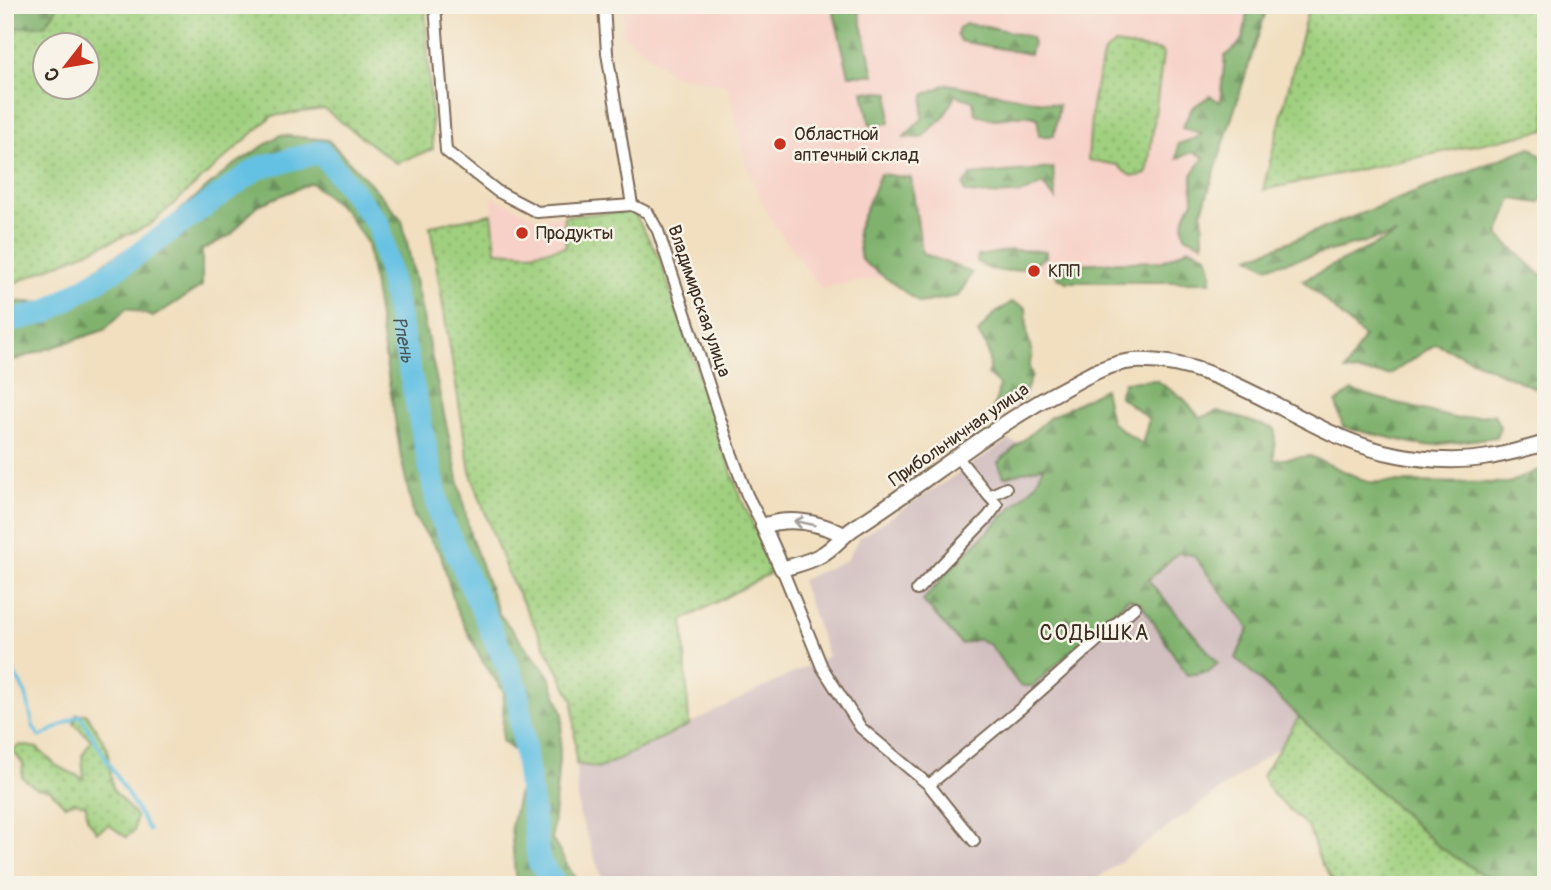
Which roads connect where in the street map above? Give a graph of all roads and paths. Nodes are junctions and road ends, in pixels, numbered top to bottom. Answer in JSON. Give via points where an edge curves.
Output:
{"nodes":[{"id":1,"x":435,"y":5,"type":"edge"},
{"id":2,"x":604,"y":5,"type":"edge"},
{"id":3,"x":632,"y":205,"type":"junction"},
{"id":4,"x":1546,"y":443,"type":"edge"},
{"id":5,"x":958,"y":458,"type":"junction"},
{"id":6,"x":1006,"y":488,"type":"dead end"},
{"id":7,"x":989,"y":496,"type":"junction"},
{"id":8,"x":762,"y":526,"type":"junction"},
{"id":9,"x":844,"y":534,"type":"junction"},
{"id":10,"x":782,"y":569,"type":"junction"},
{"id":11,"x":917,"y":590,"type":"dead end"},
{"id":12,"x":1135,"y":607,"type":"dead end"},
{"id":13,"x":929,"y":785,"type":"junction"},
{"id":14,"x":974,"y":841,"type":"dead end"}],
"edges":[{"from":1,"to":3,"type":"street","via":[[446,151],[496,191],[537,212]]},
{"from":2,"to":3,"type":"street","via":[[607,53]]},
{"from":3,"to":8,"type":"street","name":"Владимирская улица","via":[[648,213],[658,231],[736,465]]},
{"from":4,"to":5,"type":"street","name":"Прибольничная улица","via":[[1488,458],[1432,460],[1383,452],[1207,373],[1171,363],[1133,361],[1089,375],[1028,409]]},
{"from":5,"to":7,"type":"street"},
{"from":5,"to":9,"type":"street","name":"Прибольничная улица"},
{"from":6,"to":7,"type":"street"},
{"from":7,"to":11,"type":"street","via":[[997,505],[988,517]]},
{"from":9,"to":8,"type":"street","one_way":true,"via":[[795,520]]},
{"from":8,"to":10,"type":"street"},
{"from":9,"to":10,"type":"street","name":"Прибольничная улица","via":[[821,555]]},
{"from":10,"to":13,"type":"street","via":[[822,667],[861,728]]},
{"from":12,"to":13,"type":"street"},
{"from":13,"to":14,"type":"street"}]}
